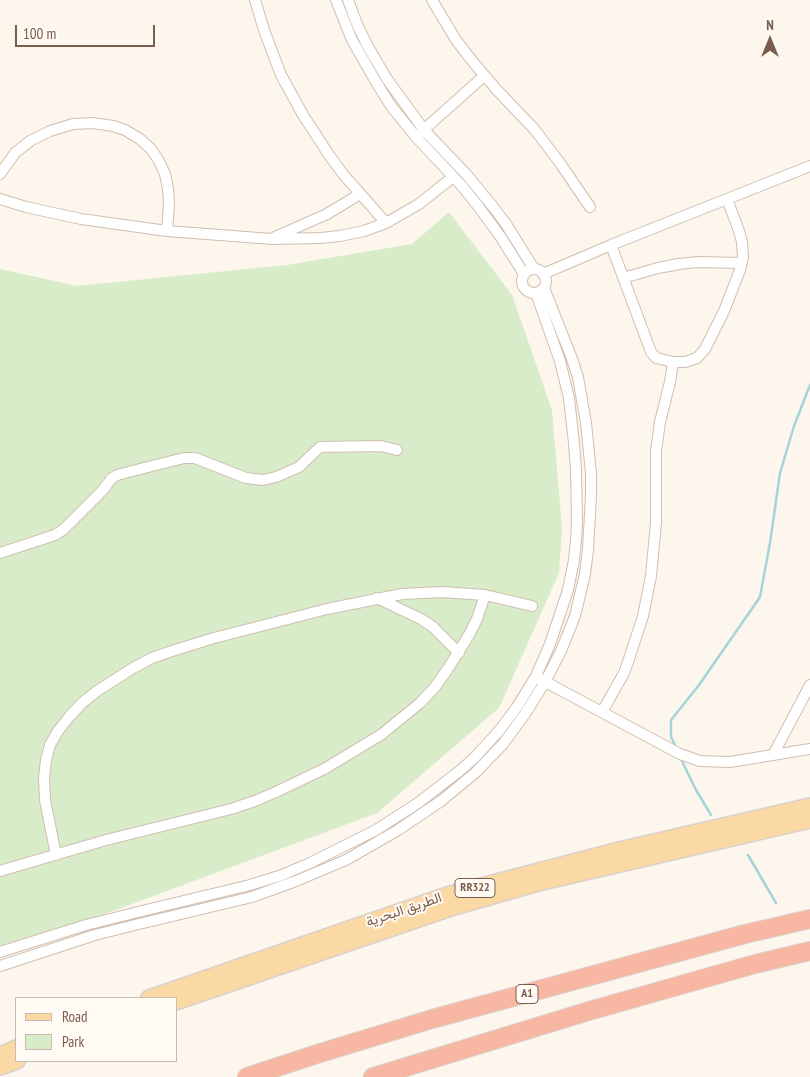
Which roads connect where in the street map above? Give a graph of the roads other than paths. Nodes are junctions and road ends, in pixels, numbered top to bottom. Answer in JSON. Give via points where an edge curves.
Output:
{"nodes":[{"id":1,"x":255,"y":0,"type":"edge"},
{"id":2,"x":336,"y":0,"type":"edge"},
{"id":3,"x":348,"y":0,"type":"edge"},
{"id":4,"x":432,"y":0,"type":"edge"},
{"id":5,"x":484,"y":76,"type":"junction"},
{"id":6,"x":424,"y":130,"type":"junction"},
{"id":7,"x":416,"y":137,"type":"junction"},
{"id":8,"x":810,"y":166,"type":"edge"},
{"id":9,"x":0,"y":174,"type":"edge"},
{"id":10,"x":453,"y":177,"type":"junction"},
{"id":11,"x":360,"y":194,"type":"junction"},
{"id":12,"x":0,"y":199,"type":"edge"},
{"id":13,"x":727,"y":199,"type":"junction"},
{"id":14,"x":590,"y":207,"type":"dead end"},
{"id":15,"x":386,"y":223,"type":"junction"},
{"id":16,"x":167,"y":231,"type":"junction"},
{"id":17,"x":272,"y":239,"type":"junction"},
{"id":18,"x":611,"y":244,"type":"junction"},
{"id":19,"x":741,"y":263,"type":"junction"},
{"id":20,"x":539,"y":271,"type":"junction"},
{"id":21,"x":524,"y":274,"type":"junction"},
{"id":22,"x":623,"y":278,"type":"junction"},
{"id":23,"x":540,"y":291,"type":"junction"},
{"id":24,"x":673,"y":362,"type":"junction"},
{"id":25,"x":397,"y":450,"type":"dead end"},
{"id":26,"x":0,"y":553,"type":"edge"},
{"id":27,"x":485,"y":595,"type":"junction"},
{"id":28,"x":377,"y":598,"type":"junction"},
{"id":29,"x":532,"y":606,"type":"dead end"},
{"id":30,"x":459,"y":653,"type":"junction"},
{"id":31,"x":536,"y":676,"type":"junction"},
{"id":32,"x":545,"y":682,"type":"junction"},
{"id":33,"x":810,"y":687,"type":"edge"},
{"id":34,"x":602,"y":712,"type":"junction"},
{"id":35,"x":810,"y":748,"type":"edge"},
{"id":36,"x":773,"y":755,"type":"junction"},
{"id":37,"x":810,"y":806,"type":"edge"},
{"id":38,"x":810,"y":820,"type":"edge"},
{"id":39,"x":56,"y":854,"type":"junction"},
{"id":40,"x":0,"y":871,"type":"edge"},
{"id":41,"x":810,"y":919,"type":"edge"},
{"id":42,"x":810,"y":951,"type":"edge"},
{"id":43,"x":0,"y":952,"type":"edge"},
{"id":44,"x":0,"y":966,"type":"edge"},
{"id":45,"x":152,"y":997,"type":"edge"},
{"id":46,"x":178,"y":1001,"type":"edge"},
{"id":47,"x":15,"y":1048,"type":"edge"},
{"id":48,"x":0,"y":1055,"type":"edge"},
{"id":49,"x":15,"y":1062,"type":"edge"},
{"id":50,"x":0,"y":1068,"type":"edge"},
{"id":51,"x":247,"y":1077,"type":"edge"},
{"id":52,"x":373,"y":1077,"type":"edge"}],
"edges":[{"from":1,"to":11,"type":"street","via":[[281,75],[303,116]]},
{"from":2,"to":7,"type":"street","via":[[372,76]]},
{"from":3,"to":6,"type":"street","via":[[376,61]]},
{"from":4,"to":5,"type":"street","via":[[456,40]]},
{"from":5,"to":6,"type":"street"},
{"from":5,"to":14,"type":"street","via":[[535,130]]},
{"from":6,"to":7,"type":"street"},
{"from":6,"to":20,"type":"street","via":[[494,208]]},
{"from":7,"to":10,"type":"street"},
{"from":8,"to":13,"type":"street"},
{"from":9,"to":16,"type":"street","via":[[14,154],[50,131],[73,124],[93,123],[125,130],[151,149],[165,174],[169,204]]},
{"from":10,"to":15,"type":"street","via":[[419,204]]},
{"from":10,"to":21,"type":"street","via":[[486,216]]},
{"from":11,"to":15,"type":"street"},
{"from":11,"to":17,"type":"street","via":[[327,214]]},
{"from":12,"to":16,"type":"street","via":[[82,219]]},
{"from":13,"to":18,"type":"street"},
{"from":13,"to":19,"type":"street","via":[[742,237]]},
{"from":15,"to":17,"type":"street","via":[[340,236]]},
{"from":16,"to":17,"type":"street"},
{"from":18,"to":20,"type":"street"},
{"from":18,"to":22,"type":"street"},
{"from":19,"to":22,"type":"street","via":[[679,264]]},
{"from":19,"to":24,"type":"street","via":[[724,310],[702,354],[685,362]]},
{"from":20,"to":21,"type":"street","via":[[530,270]]},
{"from":20,"to":23,"type":"street","via":[[546,278]]},
{"from":21,"to":23,"type":"street","via":[[523,287],[526,291]]},
{"from":22,"to":24,"type":"street","via":[[654,356]]},
{"from":23,"to":31,"type":"street","via":[[569,398],[577,512],[574,560],[568,590]]},
{"from":23,"to":32,"type":"street","via":[[569,350],[578,377],[591,473],[585,574],[575,616]]},
{"from":24,"to":34,"type":"street","via":[[656,451],[656,522],[643,616],[624,673]]},
{"from":25,"to":26,"type":"street","via":[[381,446],[320,447],[299,467],[263,480],[246,478],[195,458],[140,469],[111,479],[104,490],[55,535]]},
{"from":27,"to":28,"type":"street","via":[[435,592]]},
{"from":27,"to":29,"type":"street"},
{"from":27,"to":30,"type":"street","via":[[477,619]]},
{"from":28,"to":30,"type":"street","via":[[433,627]]},
{"from":28,"to":39,"type":"street","via":[[172,651],[133,668],[98,691],[58,731],[46,760],[45,800]]},
{"from":30,"to":39,"type":"street","via":[[435,687],[400,720],[303,780],[231,809]]},
{"from":31,"to":32,"type":"street"},
{"from":31,"to":43,"type":"street","via":[[499,731],[476,757],[433,792],[376,830],[282,875],[95,923]]},
{"from":32,"to":34,"type":"street"},
{"from":32,"to":44,"type":"street","via":[[516,727],[475,774],[420,816],[353,856],[252,897],[95,935]]},
{"from":33,"to":36,"type":"street"},
{"from":34,"to":36,"type":"street","via":[[680,754],[700,761],[730,762]]},
{"from":35,"to":36,"type":"street"},
{"from":37,"to":45,"type":"main road","name":"الطريق البحرية","number":"RR322","via":[[620,850],[447,895]]},
{"from":38,"to":46,"type":"main road","name":"الطريق البحرية","number":"RR322","via":[[538,883],[454,907]]},
{"from":39,"to":40,"type":"street"},
{"from":41,"to":51,"type":"highway","number":"A1","via":[[432,1019]]},
{"from":42,"to":52,"type":"highway","via":[[589,1011]]},
{"from":47,"to":48,"type":"main road"},
{"from":49,"to":50,"type":"main road"}]}
